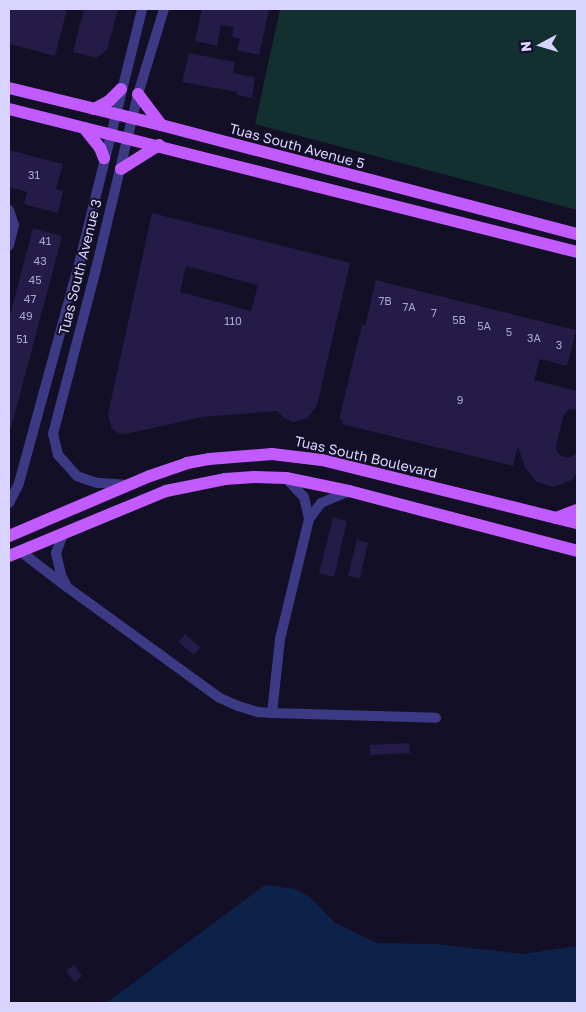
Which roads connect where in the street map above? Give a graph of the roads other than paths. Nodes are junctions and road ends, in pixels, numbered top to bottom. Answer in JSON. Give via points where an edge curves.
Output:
{"nodes":[{"id":1,"x":142,"y":9,"type":"edge"},
{"id":2,"x":164,"y":9,"type":"edge"},
{"id":3,"x":9,"y":88,"type":"edge"},
{"id":4,"x":121,"y":89,"type":"junction"},
{"id":5,"x":138,"y":94,"type":"junction"},
{"id":6,"x":9,"y":108,"type":"edge"},
{"id":7,"x":94,"y":109,"type":"junction"},
{"id":8,"x":115,"y":114,"type":"junction"},
{"id":9,"x":133,"y":118,"type":"junction"},
{"id":10,"x":161,"y":125,"type":"junction"},
{"id":11,"x":84,"y":128,"type":"junction"},
{"id":12,"x":110,"y":134,"type":"junction"},
{"id":13,"x":128,"y":138,"type":"junction"},
{"id":14,"x":159,"y":145,"type":"junction"},
{"id":15,"x":104,"y":158,"type":"junction"},
{"id":16,"x":121,"y":169,"type":"junction"},
{"id":17,"x":9,"y":210,"type":"edge"},
{"id":18,"x":577,"y":234,"type":"edge"},
{"id":19,"x":9,"y":245,"type":"edge"},
{"id":20,"x":577,"y":252,"type":"edge"},
{"id":21,"x":286,"y":478,"type":"junction"},
{"id":22,"x":130,"y":486,"type":"junction"},
{"id":23,"x":349,"y":491,"type":"junction"},
{"id":24,"x":9,"y":503,"type":"edge"},
{"id":25,"x":577,"y":510,"type":"edge"},
{"id":26,"x":556,"y":518,"type":"junction"},
{"id":27,"x":309,"y":519,"type":"junction"},
{"id":28,"x":577,"y":523,"type":"edge"},
{"id":29,"x":63,"y":534,"type":"junction"},
{"id":30,"x":9,"y":536,"type":"edge"},
{"id":31,"x":577,"y":551,"type":"edge"},
{"id":32,"x":14,"y":553,"type":"edge"},
{"id":33,"x":67,"y":587,"type":"junction"},
{"id":34,"x":272,"y":713,"type":"junction"},
{"id":35,"x":436,"y":718,"type":"dead end"}],
"edges":[{"from":1,"to":4,"type":"street","name":"Tuas South Avenue 3"},
{"from":2,"to":5,"type":"street","name":"Tuas South Avenue 3"},
{"from":3,"to":7,"type":"main road","name":"Tuas South Avenue 5"},
{"from":4,"to":7,"type":"main road"},
{"from":4,"to":8,"type":"street","name":"Tuas South Avenue 3"},
{"from":5,"to":9,"type":"street","name":"Tuas South Avenue 3"},
{"from":5,"to":10,"type":"main road"},
{"from":6,"to":11,"type":"main road"},
{"from":7,"to":8,"type":"main road","name":"Tuas South Avenue 5"},
{"from":8,"to":9,"type":"main road","name":"Tuas South Avenue 5"},
{"from":8,"to":12,"type":"street","name":"Tuas South Avenue 3"},
{"from":9,"to":10,"type":"main road","name":"Tuas South Avenue 5"},
{"from":9,"to":13,"type":"street","name":"Tuas South Avenue 3"},
{"from":10,"to":18,"type":"main road","name":"Tuas South Avenue 5"},
{"from":11,"to":12,"type":"main road"},
{"from":11,"to":15,"type":"main road"},
{"from":12,"to":13,"type":"main road"},
{"from":12,"to":15,"type":"street","name":"Tuas South Avenue 3"},
{"from":13,"to":14,"type":"main road"},
{"from":13,"to":16,"type":"street","name":"Tuas South Avenue 3"},
{"from":14,"to":16,"type":"main road"},
{"from":14,"to":20,"type":"main road"},
{"from":15,"to":24,"type":"street","name":"Tuas South Avenue 3","via":[[82,252],[19,483]]},
{"from":16,"to":22,"type":"street","name":"Tuas South Avenue 3","via":[[53,434],[58,455],[77,476],[97,483]]},
{"from":17,"to":19,"type":"street","via":[[14,225]]},
{"from":21,"to":23,"type":"main road"},
{"from":21,"to":27,"type":"street","via":[[304,497]]},
{"from":21,"to":29,"type":"main road","via":[[225,479],[190,484],[141,499]]},
{"from":22,"to":26,"type":"main road","name":"Tuas South Boulevard","via":[[208,458],[296,455]]},
{"from":22,"to":30,"type":"main road","name":"Tuas South Boulevard"},
{"from":23,"to":27,"type":"street","via":[[326,499]]},
{"from":23,"to":31,"type":"main road"},
{"from":25,"to":26,"type":"main road"},
{"from":26,"to":28,"type":"main road","name":"Tuas South Boulevard"},
{"from":27,"to":34,"type":"street","via":[[280,639]]},
{"from":29,"to":32,"type":"main road"},
{"from":29,"to":33,"type":"street","via":[[56,553],[60,575]]},
{"from":32,"to":33,"type":"street"},
{"from":33,"to":34,"type":"street","via":[[220,698],[248,709]]},
{"from":34,"to":35,"type":"street"}]}
